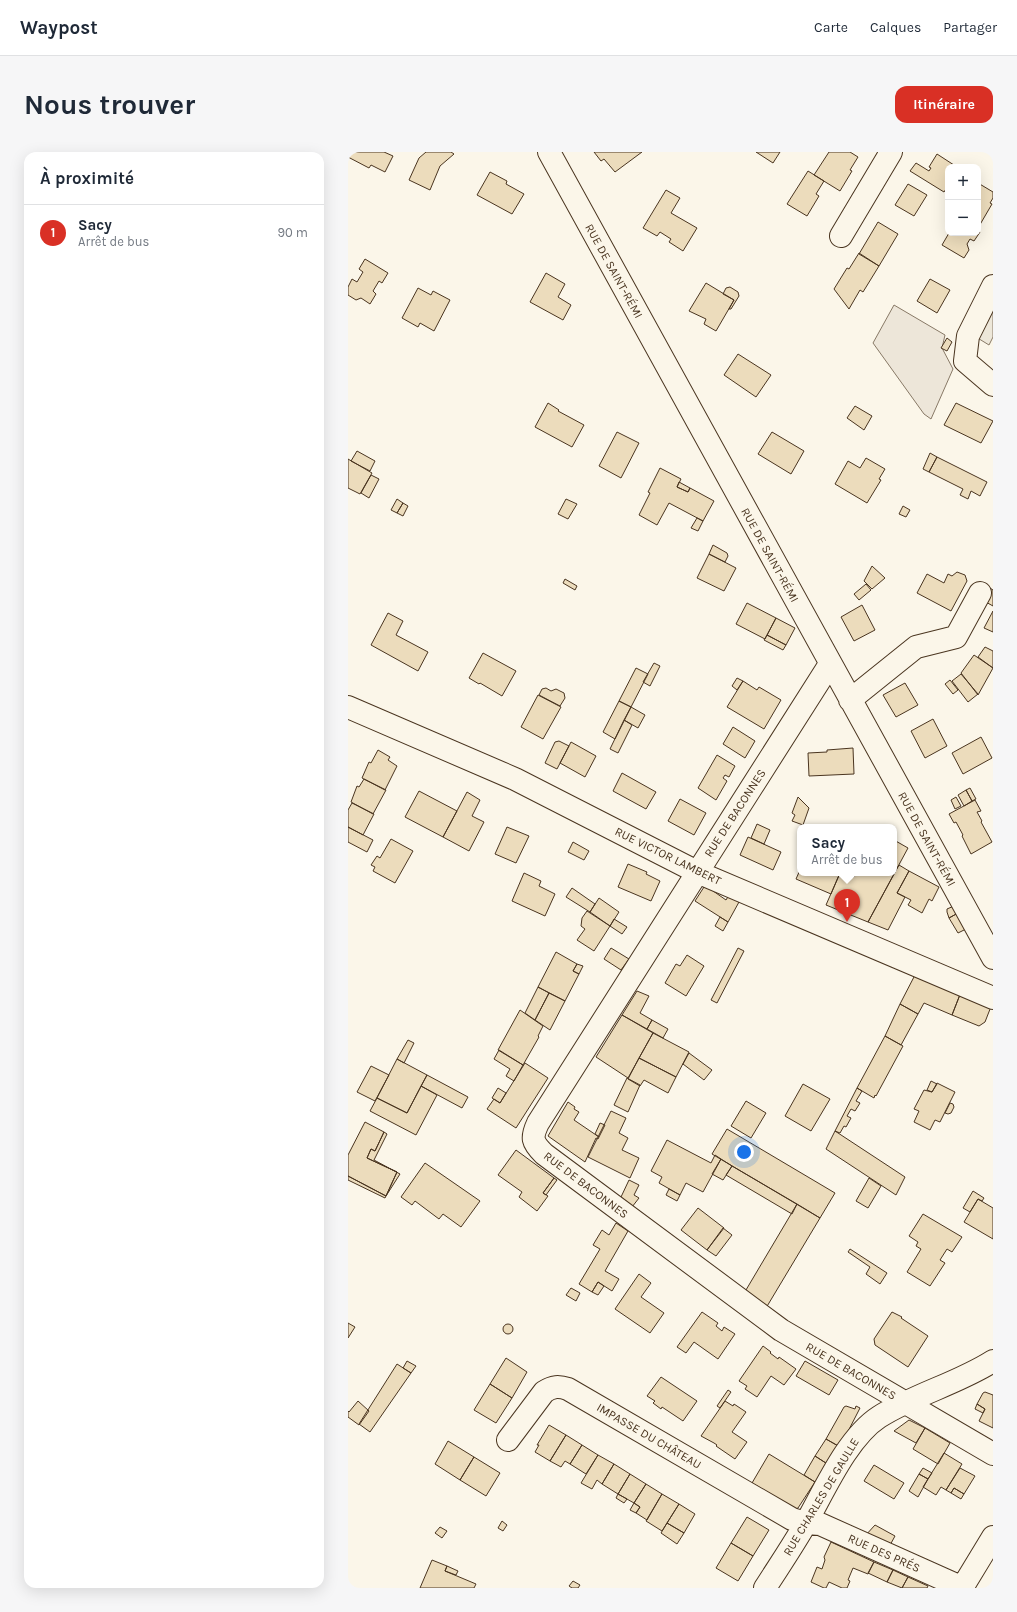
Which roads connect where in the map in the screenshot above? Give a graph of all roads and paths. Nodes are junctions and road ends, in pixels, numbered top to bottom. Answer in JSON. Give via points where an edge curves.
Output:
{"nodes":[{"id":1,"x":549,"y":152,"type":"edge"},
{"id":2,"x":891,"y":152,"type":"edge"},
{"id":3,"x":841,"y":236,"type":"dead end"},
{"id":4,"x":993,"y":286,"type":"edge"},
{"id":5,"x":993,"y":385,"type":"edge"},
{"id":6,"x":980,"y":594,"type":"dead end"},
{"id":7,"x":830,"y":664,"type":"junction"},
{"id":8,"x":850,"y":700,"type":"junction"},
{"id":9,"x":348,"y":706,"type":"edge"},
{"id":10,"x":697,"y":872,"type":"junction"},
{"id":11,"x":993,"y":958,"type":"edge"},
{"id":12,"x":993,"y":998,"type":"edge"},
{"id":13,"x":993,"y":1361,"type":"edge"},
{"id":14,"x":905,"y":1402,"type":"junction"},
{"id":15,"x":508,"y":1440,"type":"dead end"},
{"id":16,"x":993,"y":1454,"type":"edge"},
{"id":17,"x":806,"y":1523,"type":"junction"},
{"id":18,"x":993,"y":1537,"type":"edge"},
{"id":19,"x":765,"y":1588,"type":"edge"},
{"id":20,"x":962,"y":1588,"type":"edge"}],
"edges":[{"from":1,"to":7,"type":"street","name":"RUE DE SAINT-RÉMI"},
{"from":2,"to":3,"type":"street"},
{"from":4,"to":5,"type":"street","via":[[968,336],[965,361]]},
{"from":6,"to":8,"type":"street","via":[[956,637],[916,647]]},
{"from":7,"to":8,"type":"street","name":"RUE DE SAINT-RÉMI"},
{"from":7,"to":10,"type":"street","name":"RUE DE BACONNES"},
{"from":8,"to":11,"type":"street","name":"RUE DE SAINT-RÉMI"},
{"from":9,"to":10,"type":"street","name":"RUE VICTOR LAMBERT","via":[[515,779]]},
{"from":10,"to":12,"type":"street","name":"RUE VICTOR LAMBERT"},
{"from":10,"to":14,"type":"street","name":"RUE DE BACONNES","via":[[538,1123],[534,1132],[535,1146],[781,1330]]},
{"from":13,"to":14,"type":"street","name":"RUE CHARLES DE GAULLE","via":[[960,1379]]},
{"from":14,"to":16,"type":"street","name":"RUE DE BACONNES"},
{"from":14,"to":17,"type":"street","name":"RUE CHARLES DE GAULLE","via":[[879,1417],[858,1435]]},
{"from":15,"to":17,"type":"street","name":"IMPASSE DU CHÂTEAU","via":[[544,1392],[551,1387],[568,1389],[792,1519]]},
{"from":17,"to":19,"type":"street","name":"RUE CHARLES DE GAULLE"},
{"from":17,"to":20,"type":"street","name":"RUE DES PRÉS","via":[[820,1524]]},
{"from":18,"to":20,"type":"street"}]}
